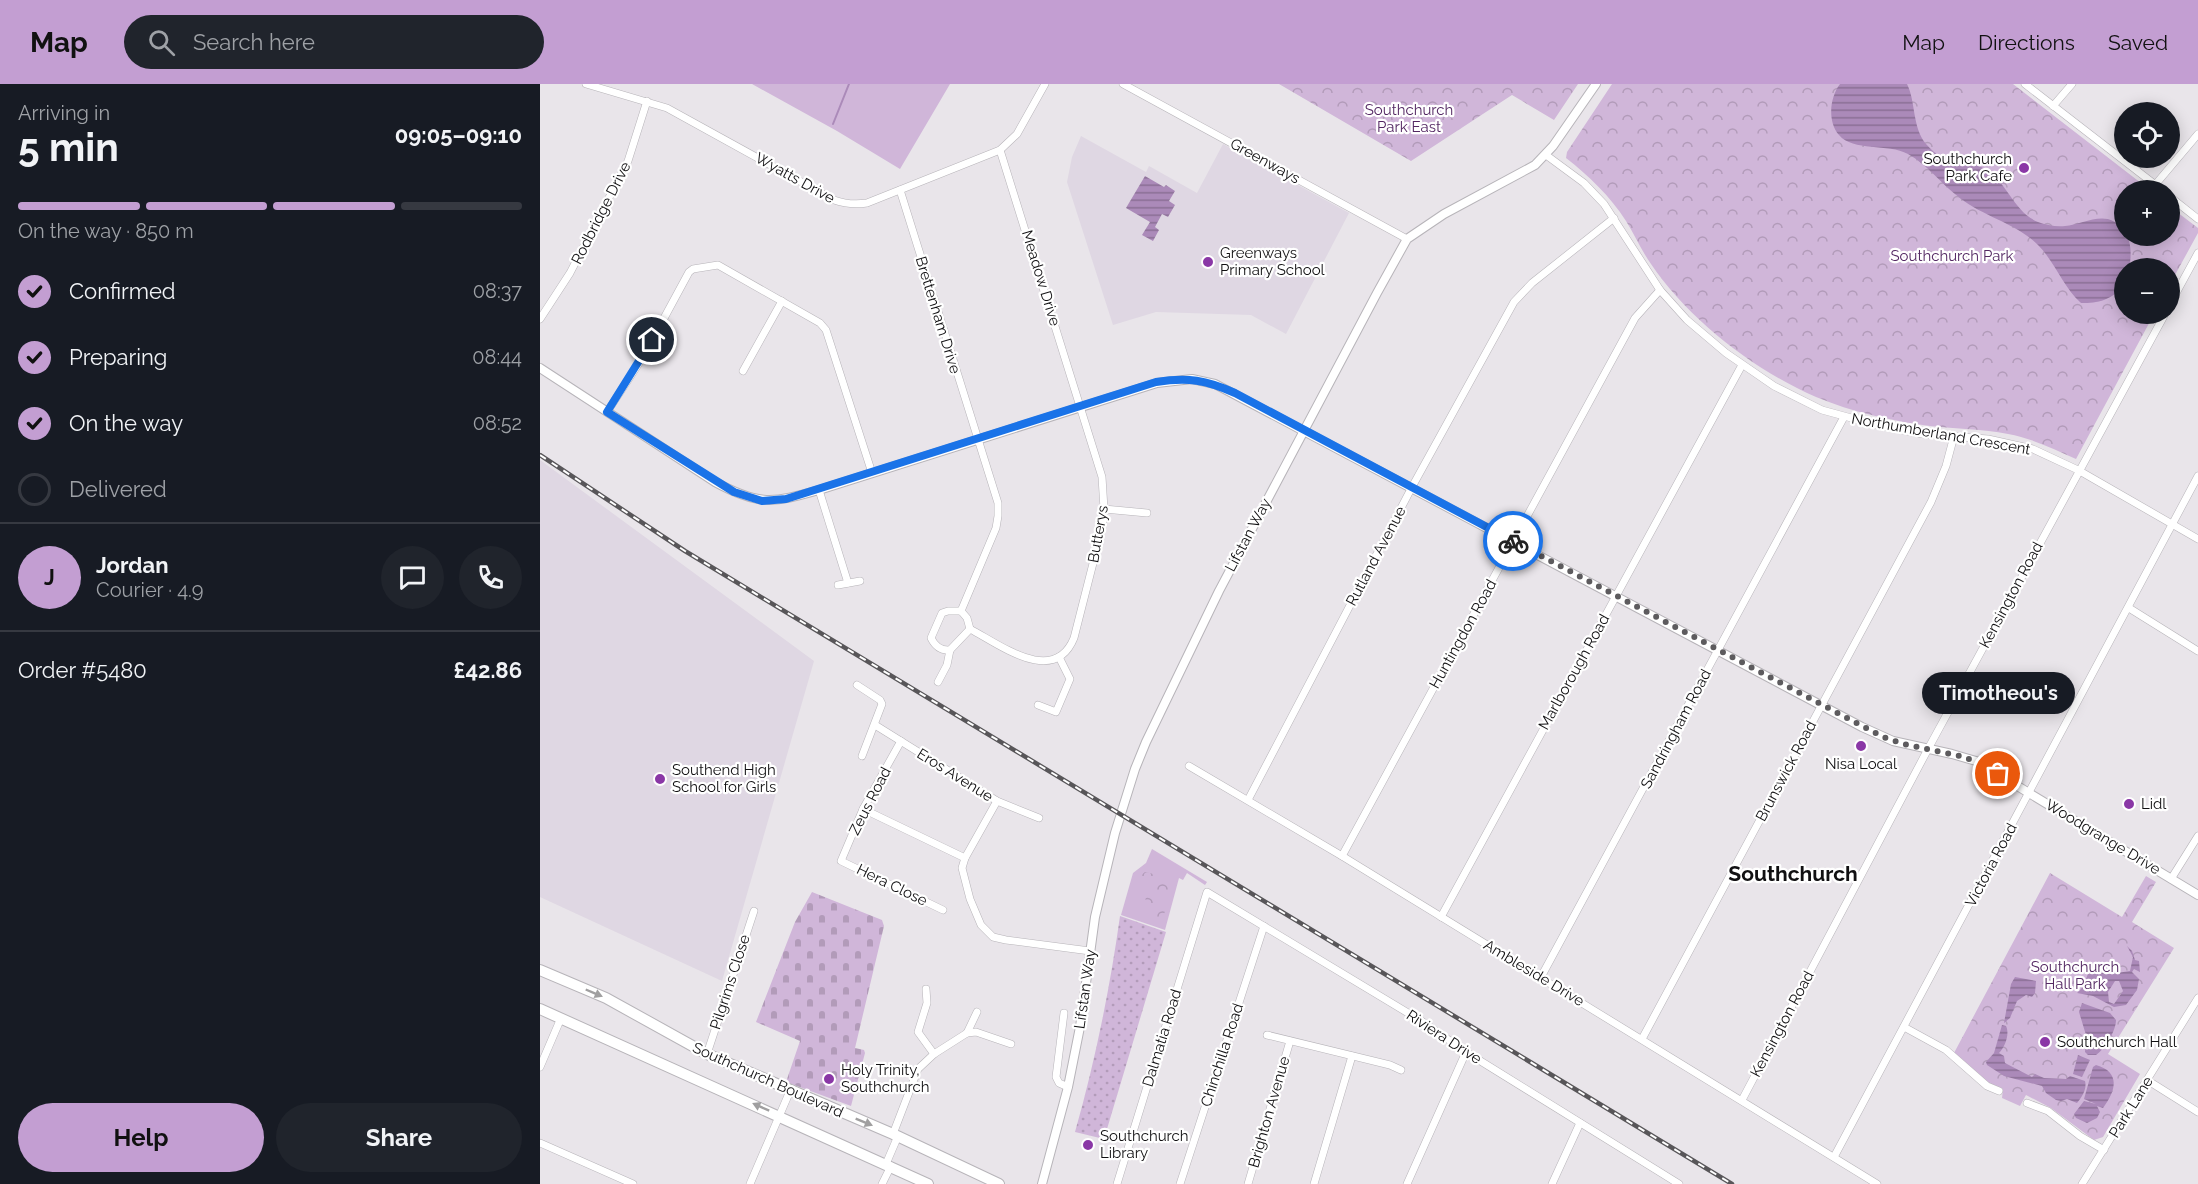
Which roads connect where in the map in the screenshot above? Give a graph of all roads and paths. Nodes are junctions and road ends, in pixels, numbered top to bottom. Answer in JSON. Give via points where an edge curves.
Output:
{"nodes":[{"id":1,"x":586,"y":84,"type":"edge"},
{"id":2,"x":1045,"y":84,"type":"edge"},
{"id":3,"x":1123,"y":84,"type":"edge"},
{"id":4,"x":1596,"y":84,"type":"edge"},
{"id":5,"x":2025,"y":84,"type":"edge"},
{"id":6,"x":2072,"y":84,"type":"edge"},
{"id":7,"x":647,"y":100,"type":"junction"},
{"id":8,"x":2053,"y":106,"type":"junction"},
{"id":9,"x":2198,"y":134,"type":"edge"},
{"id":10,"x":1000,"y":150,"type":"junction"},
{"id":11,"x":1546,"y":155,"type":"junction"},
{"id":12,"x":2149,"y":180,"type":"edge"},
{"id":13,"x":2159,"y":180,"type":"edge"},
{"id":14,"x":900,"y":190,"type":"junction"},
{"id":15,"x":2180,"y":205,"type":"edge"},
{"id":16,"x":1614,"y":218,"type":"junction"},
{"id":17,"x":2198,"y":219,"type":"edge"},
{"id":18,"x":1407,"y":239,"type":"junction"},
{"id":19,"x":2198,"y":253,"type":"edge"},
{"id":20,"x":2180,"y":286,"type":"edge"},
{"id":21,"x":1660,"y":290,"type":"junction"},
{"id":22,"x":782,"y":301,"type":"junction"},
{"id":23,"x":540,"y":319,"type":"edge"},
{"id":24,"x":2159,"y":324,"type":"edge"},
{"id":25,"x":1742,"y":365,"type":"junction"},
{"id":26,"x":540,"y":368,"type":"edge"},
{"id":27,"x":743,"y":371,"type":"dead end"},
{"id":28,"x":1081,"y":406,"type":"junction"},
{"id":29,"x":607,"y":412,"type":"junction"},
{"id":30,"x":1844,"y":417,"type":"junction"},
{"id":31,"x":1304,"y":430,"type":"junction"},
{"id":32,"x":1954,"y":436,"type":"junction"},
{"id":33,"x":976,"y":439,"type":"junction"},
{"id":34,"x":2078,"y":470,"type":"junction"},
{"id":35,"x":872,"y":473,"type":"junction"},
{"id":36,"x":2198,"y":476,"type":"edge"},
{"id":37,"x":1412,"y":487,"type":"junction"},
{"id":38,"x":819,"y":490,"type":"junction"},
{"id":39,"x":1104,"y":509,"type":"junction"},
{"id":40,"x":1147,"y":513,"type":"dead end"},
{"id":41,"x":2173,"y":524,"type":"junction"},
{"id":42,"x":2198,"y":539,"type":"edge"},
{"id":43,"x":1514,"y":541,"type":"junction"},
{"id":44,"x":860,"y":581,"type":"dead end"},
{"id":45,"x":848,"y":583,"type":"junction"},
{"id":46,"x":838,"y":585,"type":"dead end"},
{"id":47,"x":1616,"y":595,"type":"junction"},
{"id":48,"x":2129,"y":608,"type":"junction"},
{"id":49,"x":961,"y":611,"type":"junction"},
{"id":50,"x":970,"y":628,"type":"junction"},
{"id":51,"x":950,"y":650,"type":"junction"},
{"id":52,"x":1718,"y":650,"type":"junction"},
{"id":53,"x":2198,"y":651,"type":"edge"},
{"id":54,"x":1059,"y":657,"type":"junction"},
{"id":55,"x":938,"y":682,"type":"dead end"},
{"id":56,"x":857,"y":685,"type":"dead end"},
{"id":57,"x":1038,"y":705,"type":"dead end"},
{"id":58,"x":1821,"y":705,"type":"junction"},
{"id":59,"x":875,"y":725,"type":"junction"},
{"id":60,"x":901,"y":741,"type":"junction"},
{"id":61,"x":1928,"y":749,"type":"junction"},
{"id":62,"x":862,"y":756,"type":"dead end"},
{"id":63,"x":1189,"y":766,"type":"dead end"},
{"id":64,"x":2030,"y":793,"type":"junction"},
{"id":65,"x":1248,"y":800,"type":"junction"},
{"id":66,"x":997,"y":801,"type":"junction"},
{"id":67,"x":863,"y":808,"type":"junction"},
{"id":68,"x":1039,"y":818,"type":"dead end"},
{"id":69,"x":2198,"y":837,"type":"edge"},
{"id":70,"x":1342,"y":856,"type":"junction"},
{"id":71,"x":965,"y":858,"type":"junction"},
{"id":72,"x":841,"y":861,"type":"joint"},
{"id":73,"x":2171,"y":879,"type":"junction"},
{"id":74,"x":1207,"y":892,"type":"joint"},
{"id":75,"x":2198,"y":896,"type":"edge"},
{"id":76,"x":943,"y":910,"type":"dead end"},
{"id":77,"x":754,"y":911,"type":"dead end"},
{"id":78,"x":1441,"y":917,"type":"junction"},
{"id":79,"x":1264,"y":926,"type":"junction"},
{"id":80,"x":1090,"y":951,"type":"junction"},
{"id":81,"x":540,"y":970,"type":"edge"},
{"id":82,"x":1541,"y":977,"type":"junction"},
{"id":83,"x":926,"y":989,"type":"dead end"},
{"id":84,"x":2198,"y":998,"type":"edge"},
{"id":85,"x":540,"y":1009,"type":"edge"},
{"id":86,"x":977,"y":1011,"type":"dead end"},
{"id":87,"x":1064,"y":1013,"type":"dead end"},
{"id":88,"x":561,"y":1018,"type":"junction"},
{"id":89,"x":1904,"y":1027,"type":"junction"},
{"id":90,"x":967,"y":1033,"type":"junction"},
{"id":91,"x":1268,"y":1035,"type":"dead end"},
{"id":92,"x":1642,"y":1039,"type":"junction"},
{"id":93,"x":1290,"y":1041,"type":"junction"},
{"id":94,"x":1011,"y":1044,"type":"dead end"},
{"id":95,"x":1466,"y":1052,"type":"junction"},
{"id":96,"x":707,"y":1054,"type":"junction"},
{"id":97,"x":934,"y":1054,"type":"junction"},
{"id":98,"x":1352,"y":1056,"type":"junction"},
{"id":99,"x":540,"y":1067,"type":"edge"},
{"id":100,"x":1401,"y":1070,"type":"dead end"},
{"id":101,"x":2147,"y":1080,"type":"junction"},
{"id":102,"x":1068,"y":1087,"type":"junction"},
{"id":103,"x":790,"y":1091,"type":"junction"},
{"id":104,"x":1998,"y":1091,"type":"dead end"},
{"id":105,"x":1742,"y":1100,"type":"junction"},
{"id":106,"x":2027,"y":1103,"type":"dead end"},
{"id":107,"x":2198,"y":1112,"type":"edge"},
{"id":108,"x":780,"y":1116,"type":"junction"},
{"id":109,"x":1580,"y":1123,"type":"junction"},
{"id":110,"x":895,"y":1135,"type":"junction"},
{"id":111,"x":540,"y":1143,"type":"edge"},
{"id":112,"x":2104,"y":1150,"type":"junction"},
{"id":113,"x":1834,"y":1157,"type":"junction"},
{"id":114,"x":888,"y":1165,"type":"junction"},
{"id":115,"x":618,"y":1181,"type":"edge"},
{"id":116,"x":633,"y":1184,"type":"edge"},
{"id":117,"x":750,"y":1184,"type":"edge"},
{"id":118,"x":882,"y":1184,"type":"edge"},
{"id":119,"x":928,"y":1184,"type":"edge"},
{"id":120,"x":999,"y":1184,"type":"edge"},
{"id":121,"x":1042,"y":1184,"type":"edge"},
{"id":122,"x":1117,"y":1184,"type":"edge"},
{"id":123,"x":1180,"y":1184,"type":"edge"},
{"id":124,"x":1248,"y":1184,"type":"edge"},
{"id":125,"x":1314,"y":1184,"type":"edge"},
{"id":126,"x":1407,"y":1184,"type":"edge"},
{"id":127,"x":1552,"y":1184,"type":"edge"},
{"id":128,"x":1679,"y":1184,"type":"edge"},
{"id":129,"x":1877,"y":1184,"type":"edge"},
{"id":130,"x":2082,"y":1184,"type":"edge"}],
"edges":[{"from":1,"to":7,"type":"street","name":"Wyatts Drive"},
{"from":2,"to":10,"type":"street","name":"Wyatts Drive","via":[[1017,134]]},
{"from":3,"to":18,"type":"street","name":"Greenways"},
{"from":4,"to":11,"type":"street","name":"Lifstan Way"},
{"from":5,"to":8,"type":"street"},
{"from":6,"to":8,"type":"street"},
{"from":7,"to":14,"type":"street","name":"Wyatts Drive","via":[[844,204],[867,203]]},
{"from":7,"to":23,"type":"street","name":"Rodbridge Drive","via":[[628,161],[570,273]]},
{"from":8,"to":12,"type":"street"},
{"from":9,"to":13,"type":"street"},
{"from":10,"to":14,"type":"street","name":"Wyatts Drive"},
{"from":10,"to":28,"type":"street","name":"Meadow Drive"},
{"from":11,"to":16,"type":"street","name":"Northumberland Crescent","via":[[1584,183]]},
{"from":11,"to":18,"type":"street","name":"Lifstan Way"},
{"from":14,"to":33,"type":"street","name":"Brettenham Drive"},
{"from":15,"to":17,"type":"street"},
{"from":16,"to":21,"type":"street","name":"Northumberland Crescent"},
{"from":16,"to":37,"type":"street","name":"Rutland Avenue","via":[[1514,302]]},
{"from":18,"to":31,"type":"street","name":"Lifstan Way"},
{"from":19,"to":20,"type":"street"},
{"from":21,"to":25,"type":"street","name":"Northumberland Crescent","via":[[1694,327]]},
{"from":21,"to":43,"type":"street","name":"Huntingdon Road","via":[[1635,318]]},
{"from":22,"to":27,"type":"street"},
{"from":22,"to":29,"type":"street","via":[[718,265],[693,269]]},
{"from":22,"to":35,"type":"street","via":[[826,330]]},
{"from":24,"to":34,"type":"street","name":"Kensington Road"},
{"from":25,"to":30,"type":"street","name":"Northumberland Crescent","via":[[1784,391]]},
{"from":25,"to":47,"type":"street","name":"Marlborough Road"},
{"from":26,"to":29,"type":"street","name":"Woodgrange Drive"},
{"from":28,"to":31,"type":"street","name":"Woodgrange Drive","via":[[1156,382],[1192,379],[1215,384]]},
{"from":28,"to":33,"type":"street","name":"Woodgrange Drive"},
{"from":28,"to":39,"type":"street","name":"Butterys","via":[[1102,477]]},
{"from":29,"to":38,"type":"street","name":"Woodgrange Drive","via":[[715,482],[746,497],[777,500]]},
{"from":30,"to":32,"type":"street","name":"Northumberland Crescent","via":[[1908,432]]},
{"from":30,"to":52,"type":"street","name":"Sandringham Road"},
{"from":31,"to":37,"type":"street","name":"Woodgrange Drive"},
{"from":31,"to":80,"type":"street","name":"Lifstan Way","via":[[1219,591],[1135,769],[1109,856]]},
{"from":32,"to":34,"type":"street","name":"Northumberland Crescent","via":[[2033,449]]},
{"from":32,"to":58,"type":"street","name":"Brunswick Road","via":[[1931,502]]},
{"from":33,"to":35,"type":"street","name":"Woodgrange Drive"},
{"from":33,"to":49,"type":"street","via":[[998,503],[998,516]]},
{"from":34,"to":41,"type":"street","name":"Northumberland Crescent"},
{"from":34,"to":61,"type":"street","name":"Kensington Road"},
{"from":35,"to":38,"type":"street","name":"Woodgrange Drive"},
{"from":36,"to":41,"type":"street","name":"Victoria Road"},
{"from":37,"to":43,"type":"street","name":"Woodgrange Drive"},
{"from":37,"to":65,"type":"street","name":"Rutland Avenue"},
{"from":38,"to":45,"type":"street"},
{"from":39,"to":40,"type":"street"},
{"from":39,"to":54,"type":"street","name":"Butterys","via":[[1074,638]]},
{"from":41,"to":42,"type":"street","name":"Northumberland Crescent"},
{"from":41,"to":48,"type":"street","name":"Victoria Road"},
{"from":43,"to":47,"type":"street","name":"Woodgrange Drive"},
{"from":43,"to":70,"type":"street","name":"Huntingdon Road"},
{"from":44,"to":45,"type":"street"},
{"from":45,"to":46,"type":"street"},
{"from":47,"to":52,"type":"street","name":"Woodgrange Drive"},
{"from":47,"to":78,"type":"street","name":"Marlborough Road"},
{"from":48,"to":53,"type":"street"},
{"from":48,"to":64,"type":"street","name":"Victoria Road"},
{"from":49,"to":50,"type":"street"},
{"from":49,"to":51,"type":"street","via":[[942,613],[931,638],[933,643]]},
{"from":50,"to":51,"type":"street"},
{"from":50,"to":54,"type":"street","via":[[1030,660]]},
{"from":51,"to":55,"type":"street"},
{"from":52,"to":58,"type":"street","name":"Woodgrange Drive"},
{"from":52,"to":82,"type":"street","name":"Sandringham Road"},
{"from":54,"to":57,"type":"street","via":[[1069,675],[1068,685],[1056,712]]},
{"from":56,"to":59,"type":"street","via":[[882,704]]},
{"from":58,"to":61,"type":"street","name":"Woodgrange Drive","via":[[1883,737]]},
{"from":58,"to":92,"type":"street","name":"Brunswick Road"},
{"from":59,"to":60,"type":"street","name":"Eros Avenue"},
{"from":59,"to":62,"type":"street"},
{"from":60,"to":66,"type":"street","name":"Eros Avenue"},
{"from":60,"to":67,"type":"street","name":"Zeus Road"},
{"from":61,"to":64,"type":"street","name":"Woodgrange Drive","via":[[1976,761]]},
{"from":61,"to":105,"type":"street","name":"Kensington Road"},
{"from":63,"to":65,"type":"street","name":"Ambleside Drive"},
{"from":64,"to":73,"type":"street","name":"Woodgrange Drive"},
{"from":64,"to":89,"type":"street","name":"Victoria Road"},
{"from":65,"to":70,"type":"street","name":"Ambleside Drive"},
{"from":66,"to":68,"type":"street","name":"Eros Avenue"},
{"from":66,"to":71,"type":"street"},
{"from":67,"to":71,"type":"street"},
{"from":67,"to":72,"type":"street","name":"Zeus Road"},
{"from":69,"to":73,"type":"street"},
{"from":70,"to":78,"type":"street","name":"Ambleside Drive"},
{"from":71,"to":80,"type":"street","via":[[962,868],[970,899],[981,925],[993,937]]},
{"from":72,"to":76,"type":"street","name":"Hera Close"},
{"from":73,"to":75,"type":"street","name":"Woodgrange Drive"},
{"from":74,"to":79,"type":"street","name":"Riviera Drive"},
{"from":74,"to":122,"type":"street","name":"Dalmatia Road"},
{"from":77,"to":96,"type":"street","name":"Pilgrims Close"},
{"from":78,"to":82,"type":"street","name":"Ambleside Drive"},
{"from":79,"to":95,"type":"street","name":"Riviera Drive"},
{"from":79,"to":123,"type":"street","name":"Chinchilla Road"},
{"from":80,"to":102,"type":"street","name":"Lifstan Way"},
{"from":81,"to":96,"type":"main road","name":"Southchurch Boulevard","one_way":true,"via":[[606,998]]},
{"from":82,"to":92,"type":"street","name":"Ambleside Drive"},
{"from":83,"to":97,"type":"street","via":[[927,1003],[918,1032]]},
{"from":84,"to":101,"type":"street","name":"Park Lane"},
{"from":85,"to":88,"type":"main road","name":"Southchurch Boulevard"},
{"from":86,"to":90,"type":"street"},
{"from":87,"to":102,"type":"street","name":"Lifstan Way","via":[[1056,1077]]},
{"from":88,"to":99,"type":"street"},
{"from":108,"to":88,"type":"main road","name":"Southchurch Boulevard","one_way":true},
{"from":89,"to":104,"type":"street","via":[[1946,1050]]},
{"from":89,"to":113,"type":"street","name":"Victoria Road"},
{"from":90,"to":94,"type":"street","via":[[976,1032]]},
{"from":90,"to":97,"type":"street"},
{"from":91,"to":93,"type":"street"},
{"from":92,"to":105,"type":"street","name":"Ambleside Drive"},
{"from":93,"to":98,"type":"street"},
{"from":93,"to":124,"type":"street","name":"Brighton Avenue"},
{"from":95,"to":109,"type":"street","name":"Riviera Drive"},
{"from":95,"to":126,"type":"street"},
{"from":96,"to":103,"type":"main road","name":"Southchurch Boulevard"},
{"from":97,"to":110,"type":"street","via":[[918,1069]]},
{"from":98,"to":100,"type":"street"},
{"from":98,"to":125,"type":"street"},
{"from":101,"to":107,"type":"street"},
{"from":101,"to":112,"type":"street","name":"Park Lane"},
{"from":102,"to":121,"type":"street","name":"Lifstan Way"},
{"from":103,"to":108,"type":"street"},
{"from":103,"to":110,"type":"main road","name":"Southchurch Boulevard","one_way":true},
{"from":105,"to":113,"type":"street","name":"Ambleside Drive"},
{"from":106,"to":112,"type":"street","via":[[2048,1111],[2080,1137]]},
{"from":108,"to":114,"type":"main road","name":"Southchurch Boulevard"},
{"from":108,"to":117,"type":"street"},
{"from":109,"to":127,"type":"street"},
{"from":109,"to":128,"type":"street","name":"Riviera Drive"},
{"from":110,"to":114,"type":"street"},
{"from":110,"to":120,"type":"main road","name":"Southchurch Boulevard"},
{"from":111,"to":115,"type":"street"},
{"from":112,"to":130,"type":"street","name":"Park Lane"},
{"from":113,"to":129,"type":"street","name":"Ambleside Drive"},
{"from":114,"to":118,"type":"street"},
{"from":114,"to":119,"type":"main road","name":"Southchurch Boulevard"},
{"from":115,"to":116,"type":"street"}]}
